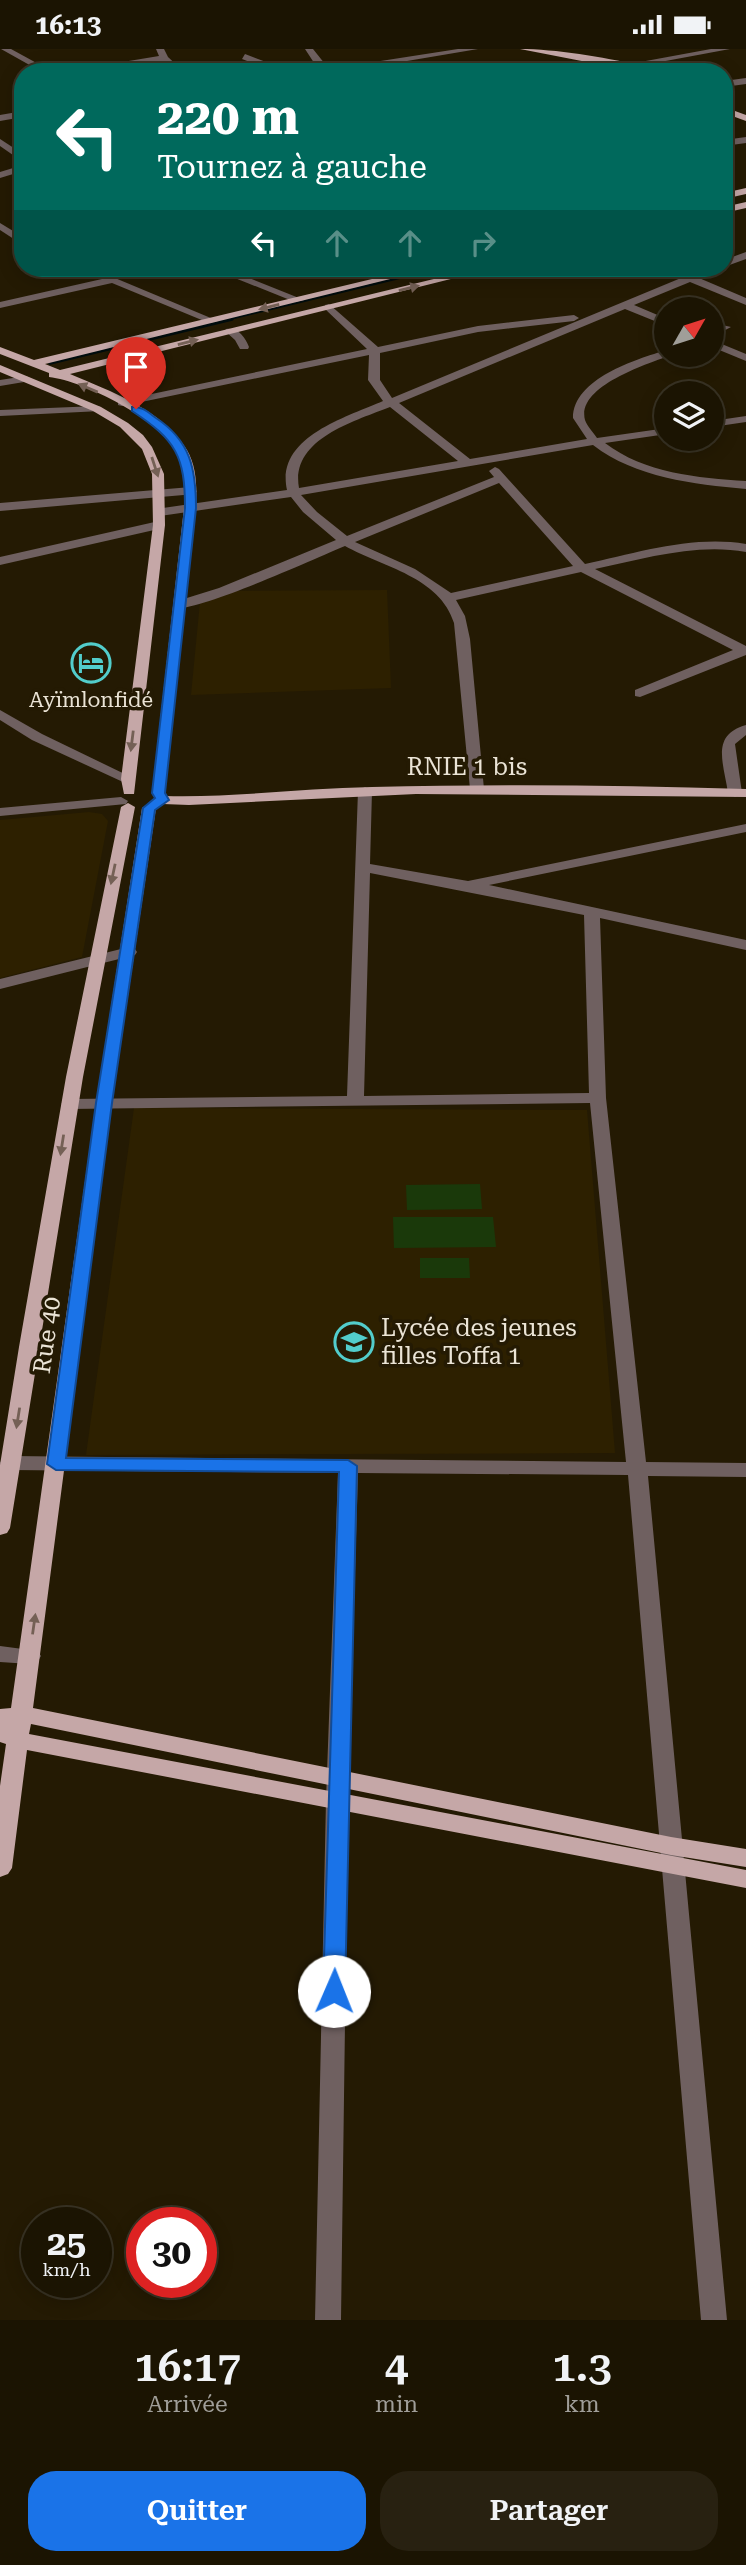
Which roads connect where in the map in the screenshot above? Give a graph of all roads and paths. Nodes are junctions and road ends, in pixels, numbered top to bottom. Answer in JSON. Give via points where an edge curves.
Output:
{"nodes":[{"id":1,"x":2,"y":49,"type":"edge"},
{"id":2,"x":474,"y":49,"type":"edge"},
{"id":3,"x":524,"y":49,"type":"edge"},
{"id":4,"x":726,"y":49,"type":"edge"},
{"id":5,"x":162,"y":53,"type":"edge"},
{"id":6,"x":245,"y":57,"type":"dead end"},
{"id":7,"x":564,"y":58,"type":"junction"},
{"id":8,"x":402,"y":61,"type":"junction"},
{"id":9,"x":31,"y":63,"type":"edge"},
{"id":10,"x":111,"y":63,"type":"edge"},
{"id":11,"x":260,"y":63,"type":"edge"},
{"id":12,"x":388,"y":63,"type":"edge"},
{"id":13,"x":406,"y":63,"type":"edge"},
{"id":14,"x":575,"y":63,"type":"edge"},
{"id":15,"x":606,"y":63,"type":"edge"},
{"id":16,"x":640,"y":63,"type":"edge"},
{"id":17,"x":106,"y":277,"type":"edge"},
{"id":18,"x":239,"y":277,"type":"edge"},
{"id":19,"x":393,"y":277,"type":"edge"},
{"id":20,"x":453,"y":277,"type":"edge"},
{"id":21,"x":690,"y":278,"type":"joint"},
{"id":22,"x":113,"y":280,"type":"junction"},
{"id":23,"x":299,"y":300,"type":"junction"},
{"id":24,"x":746,"y":302,"type":"edge"},
{"id":25,"x":0,"y":305,"type":"edge"},
{"id":26,"x":625,"y":305,"type":"junction"},
{"id":27,"x":329,"y":307,"type":"junction"},
{"id":28,"x":595,"y":316,"type":"junction"},
{"id":29,"x":654,"y":317,"type":"edge"},
{"id":30,"x":213,"y":321,"type":"junction"},
{"id":31,"x":525,"y":323,"type":"junction"},
{"id":32,"x":230,"y":331,"type":"junction"},
{"id":33,"x":547,"y":336,"type":"junction"},
{"id":34,"x":244,"y":347,"type":"dead end"},
{"id":35,"x":724,"y":348,"type":"edge"},
{"id":36,"x":0,"y":350,"type":"edge"},
{"id":37,"x":375,"y":351,"type":"junction"},
{"id":38,"x":654,"y":358,"type":"edge"},
{"id":39,"x":746,"y":358,"type":"edge"},
{"id":40,"x":33,"y":364,"type":"junction"},
{"id":41,"x":4,"y":372,"type":"edge"},
{"id":42,"x":57,"y":374,"type":"junction"},
{"id":43,"x":26,"y":379,"type":"junction"},
{"id":44,"x":0,"y":383,"type":"edge"},
{"id":45,"x":122,"y":403,"type":"junction"},
{"id":46,"x":390,"y":403,"type":"junction"},
{"id":47,"x":97,"y":409,"type":"junction"},
{"id":48,"x":0,"y":413,"type":"edge"},
{"id":49,"x":746,"y":418,"type":"edge"},
{"id":50,"x":724,"y":422,"type":"edge"},
{"id":51,"x":654,"y":433,"type":"edge"},
{"id":52,"x":593,"y":441,"type":"junction"},
{"id":53,"x":475,"y":462,"type":"junction"},
{"id":54,"x":501,"y":478,"type":"junction"},
{"id":55,"x":746,"y":485,"type":"edge"},
{"id":56,"x":191,"y":491,"type":"junction"},
{"id":57,"x":160,"y":493,"type":"junction"},
{"id":58,"x":293,"y":494,"type":"junction"},
{"id":59,"x":0,"y":507,"type":"edge"},
{"id":60,"x":190,"y":508,"type":"junction"},
{"id":61,"x":159,"y":519,"type":"junction"},
{"id":62,"x":346,"y":541,"type":"junction"},
{"id":63,"x":746,"y":548,"type":"edge"},
{"id":64,"x":0,"y":561,"type":"edge"},
{"id":65,"x":581,"y":567,"type":"junction"},
{"id":66,"x":447,"y":598,"type":"junction"},
{"id":67,"x":179,"y":605,"type":"junction"},
{"id":68,"x":745,"y":650,"type":"edge"},
{"id":69,"x":640,"y":693,"type":"dead end"},
{"id":70,"x":0,"y":714,"type":"edge"},
{"id":71,"x":746,"y":729,"type":"edge"},
{"id":72,"x":477,"y":789,"type":"junction"},
{"id":73,"x":365,"y":791,"type":"junction"},
{"id":74,"x":741,"y":793,"type":"edge"},
{"id":75,"x":126,"y":795,"type":"junction"},
{"id":76,"x":157,"y":800,"type":"junction"},
{"id":77,"x":0,"y":812,"type":"edge"},
{"id":78,"x":746,"y":828,"type":"edge"},
{"id":79,"x":363,"y":866,"type":"junction"},
{"id":80,"x":466,"y":885,"type":"junction"},
{"id":81,"x":592,"y":913,"type":"junction"},
{"id":82,"x":746,"y":945,"type":"edge"},
{"id":83,"x":129,"y":952,"type":"junction"},
{"id":84,"x":94,"y":960,"type":"junction"},
{"id":85,"x":0,"y":983,"type":"edge"},
{"id":86,"x":598,"y":1098,"type":"junction"},
{"id":87,"x":355,"y":1101,"type":"junction"},
{"id":88,"x":104,"y":1103,"type":"junction"},
{"id":89,"x":69,"y":1104,"type":"junction"},
{"id":90,"x":10,"y":1463,"type":"junction"},
{"id":91,"x":56,"y":1464,"type":"junction"},
{"id":92,"x":348,"y":1466,"type":"junction"},
{"id":93,"x":637,"y":1469,"type":"junction"},
{"id":94,"x":746,"y":1470,"type":"edge"},
{"id":95,"x":0,"y":1528,"type":"edge"},
{"id":96,"x":0,"y":1654,"type":"edge"},
{"id":97,"x":30,"y":1655,"type":"junction"},
{"id":98,"x":11,"y":1715,"type":"edge"},
{"id":99,"x":9,"y":1737,"type":"edge"},
{"id":100,"x":338,"y":1789,"type":"junction"},
{"id":101,"x":672,"y":1856,"type":"junction"},
{"id":102,"x":746,"y":1858,"type":"edge"},
{"id":103,"x":0,"y":1868,"type":"edge"},
{"id":104,"x":746,"y":1879,"type":"edge"},
{"id":105,"x":328,"y":2320,"type":"edge"},
{"id":106,"x":714,"y":2320,"type":"edge"}],
"edges":[{"from":1,"to":9,"type":"street"},
{"from":2,"to":8,"type":"street"},
{"from":3,"to":7,"type":"main road"},
{"from":4,"to":16,"type":"street"},
{"from":5,"to":10,"type":"street"},
{"from":6,"to":11,"type":"street"},
{"from":7,"to":14,"type":"main road"},
{"from":7,"to":15,"type":"main road"},
{"from":8,"to":12,"type":"street"},
{"from":8,"to":13,"type":"street"},
{"from":17,"to":22,"type":"street"},
{"from":18,"to":23,"type":"street"},
{"from":19,"to":23,"type":"main road"},
{"from":27,"to":20,"type":"main road","one_way":true},
{"from":21,"to":24,"type":"street"},
{"from":21,"to":26,"type":"street"},
{"from":22,"to":25,"type":"street"},
{"from":22,"to":30,"type":"street"},
{"from":23,"to":30,"type":"main road","one_way":true},
{"from":26,"to":28,"type":"street"},
{"from":26,"to":29,"type":"street"},
{"from":27,"to":32,"type":"main road"},
{"from":27,"to":37,"type":"street"},
{"from":28,"to":31,"type":"street"},
{"from":28,"to":33,"type":"street"},
{"from":30,"to":40,"type":"main road"},
{"from":31,"to":33,"type":"street"},
{"from":31,"to":37,"type":"street"},
{"from":32,"to":34,"type":"street"},
{"from":42,"to":32,"type":"main road","one_way":true},
{"from":33,"to":46,"type":"street"},
{"from":35,"to":39,"type":"street"},
{"from":36,"to":40,"type":"main road","name":"Rue 40"},
{"from":37,"to":45,"type":"street"},
{"from":37,"to":46,"type":"street","via":[[374,380]]},
{"from":38,"to":52,"type":"street","via":[[618,372],[592,390],[579,409],[579,420]]},
{"from":40,"to":41,"type":"main road"},
{"from":40,"to":42,"type":"main road","name":"Rue 40"},
{"from":41,"to":43,"type":"main road","name":"Rue 40"},
{"from":42,"to":43,"type":"main road"},
{"from":45,"to":42,"type":"main road","name":"Rue 40","one_way":true},
{"from":43,"to":44,"type":"street"},
{"from":43,"to":47,"type":"main road","name":"Rue 40"},
{"from":45,"to":56,"type":"main road","name":"Rue 40","via":[[150,418],[174,439],[187,463]]},
{"from":46,"to":53,"type":"street"},
{"from":46,"to":58,"type":"street","via":[[327,431],[306,446],[295,464]]},
{"from":47,"to":48,"type":"street"},
{"from":47,"to":57,"type":"main road","name":"Rue 40","one_way":true,"via":[[139,437],[153,460]]},
{"from":49,"to":50,"type":"street"},
{"from":51,"to":52,"type":"street"},
{"from":52,"to":53,"type":"street"},
{"from":52,"to":55,"type":"street","via":[[655,470]]},
{"from":53,"to":54,"type":"street"},
{"from":53,"to":58,"type":"street"},
{"from":54,"to":62,"type":"street"},
{"from":54,"to":65,"type":"street"},
{"from":56,"to":57,"type":"street"},
{"from":56,"to":60,"type":"main road","name":"Rue 40"},
{"from":57,"to":59,"type":"street"},
{"from":57,"to":61,"type":"main road","name":"Rue 40"},
{"from":58,"to":60,"type":"street"},
{"from":58,"to":62,"type":"street"},
{"from":60,"to":61,"type":"street"},
{"from":60,"to":67,"type":"main road","name":"Rue 40"},
{"from":61,"to":64,"type":"street"},
{"from":61,"to":75,"type":"main road","name":"Rue 40","one_way":true},
{"from":62,"to":66,"type":"street","via":[[421,579]]},
{"from":62,"to":67,"type":"street"},
{"from":63,"to":65,"type":"street","via":[[699,545]]},
{"from":65,"to":66,"type":"street"},
{"from":65,"to":68,"type":"street"},
{"from":66,"to":72,"type":"street","via":[[463,631]]},
{"from":67,"to":76,"type":"main road","name":"Rue 40"},
{"from":68,"to":69,"type":"street"},
{"from":70,"to":75,"type":"street"},
{"from":71,"to":74,"type":"street","via":[[728,744]]},
{"from":72,"to":73,"type":"main road","name":"RNIE 1 bis"},
{"from":72,"to":74,"type":"main road","name":"RNIE 1 bis"},
{"from":73,"to":76,"type":"main road","name":"RNIE 1 bis"},
{"from":73,"to":79,"type":"street"},
{"from":75,"to":76,"type":"main road","name":"RNIE 1 bis"},
{"from":75,"to":77,"type":"street"},
{"from":75,"to":84,"type":"main road","name":"Rue 40","one_way":true},
{"from":76,"to":83,"type":"main road","name":"Rue 40"},
{"from":78,"to":80,"type":"street"},
{"from":79,"to":80,"type":"street"},
{"from":79,"to":87,"type":"street"},
{"from":80,"to":81,"type":"street"},
{"from":81,"to":82,"type":"street"},
{"from":81,"to":86,"type":"street"},
{"from":83,"to":84,"type":"street"},
{"from":83,"to":88,"type":"main road","name":"Rue 40"},
{"from":84,"to":85,"type":"street"},
{"from":84,"to":89,"type":"main road","name":"Rue 40"},
{"from":86,"to":87,"type":"street"},
{"from":86,"to":93,"type":"street"},
{"from":87,"to":88,"type":"street"},
{"from":88,"to":89,"type":"street"},
{"from":88,"to":91,"type":"main road","name":"Rue 40"},
{"from":89,"to":90,"type":"main road","name":"Rue 40","one_way":true},
{"from":90,"to":91,"type":"street"},
{"from":90,"to":95,"type":"main road","name":"Rue 40"},
{"from":91,"to":92,"type":"street"},
{"from":97,"to":91,"type":"main road","name":"Rue 40","one_way":true},
{"from":92,"to":93,"type":"street"},
{"from":92,"to":100,"type":"street"},
{"from":93,"to":94,"type":"street"},
{"from":93,"to":101,"type":"street"},
{"from":96,"to":97,"type":"street"},
{"from":97,"to":98,"type":"main road","name":"Rue 40"},
{"from":98,"to":99,"type":"main road","name":"Rue 40"},
{"from":98,"to":100,"type":"main road"},
{"from":99,"to":100,"type":"main road"},
{"from":99,"to":103,"type":"main road","name":"Rue 40"},
{"from":100,"to":101,"type":"main road"},
{"from":100,"to":105,"type":"street"},
{"from":101,"to":102,"type":"main road"},
{"from":101,"to":104,"type":"main road"},
{"from":101,"to":106,"type":"street"}]}
